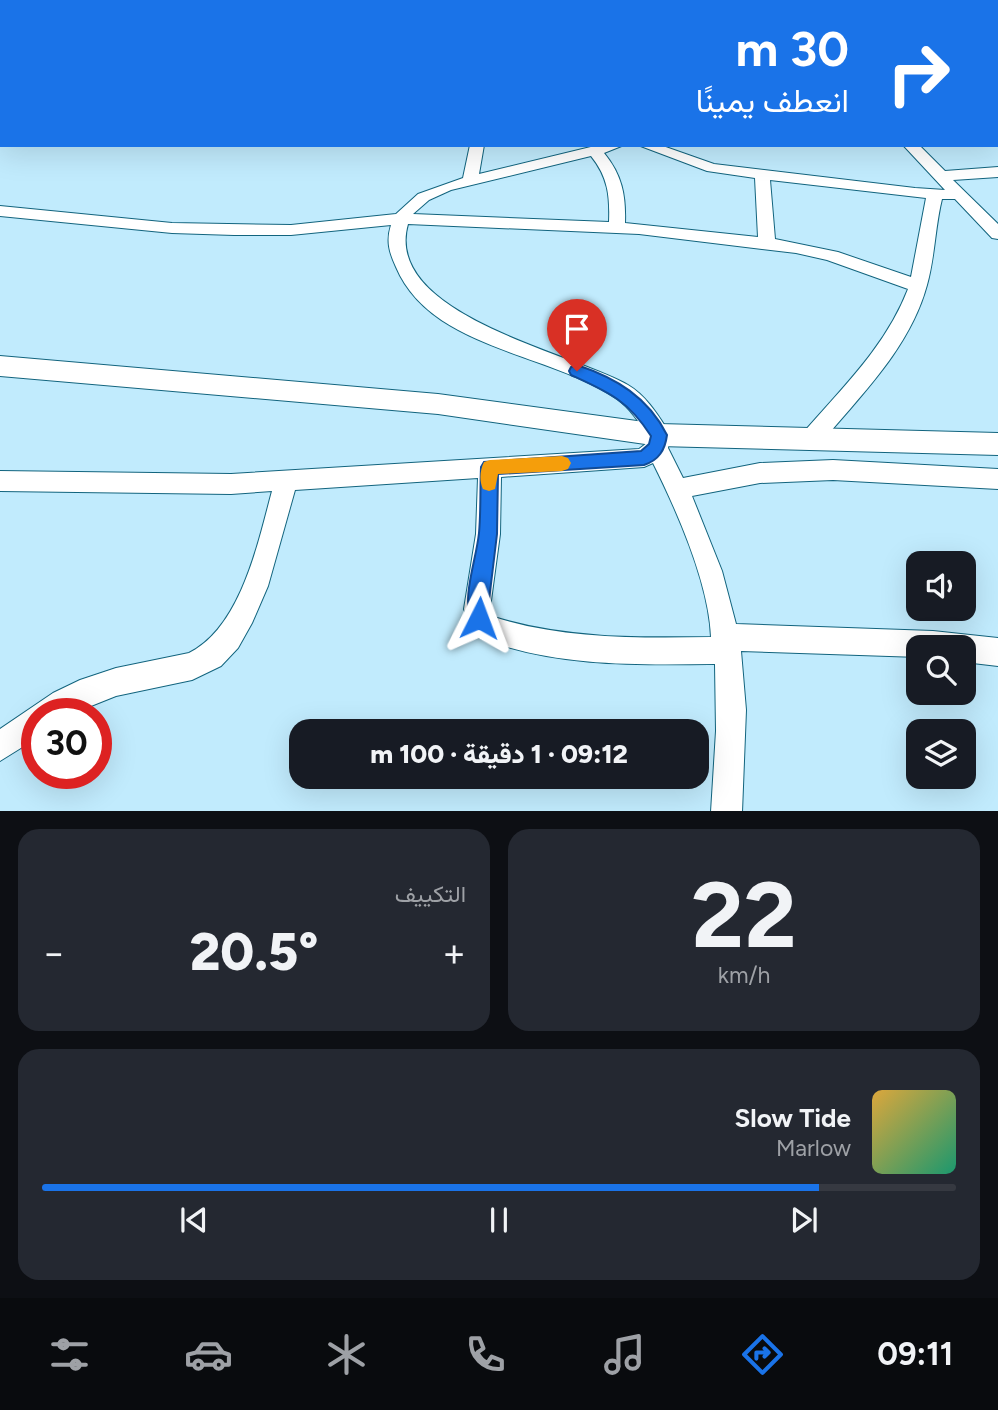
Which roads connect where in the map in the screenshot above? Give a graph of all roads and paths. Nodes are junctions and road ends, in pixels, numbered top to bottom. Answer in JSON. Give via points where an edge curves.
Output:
{"nodes":[{"id":1,"x":476,"y":147,"type":"edge"},
{"id":2,"x":609,"y":147,"type":"edge"},
{"id":3,"x":651,"y":147,"type":"edge"},
{"id":4,"x":912,"y":147,"type":"edge"},
{"id":5,"x":594,"y":151,"type":"junction"},
{"id":6,"x":998,"y":172,"type":"edge"},
{"id":7,"x":762,"y":174,"type":"junction"},
{"id":8,"x":943,"y":176,"type":"junction"},
{"id":9,"x":470,"y":182,"type":"junction"},
{"id":10,"x":934,"y":195,"type":"junction"},
{"id":11,"x":961,"y":195,"type":"junction"},
{"id":12,"x":0,"y":211,"type":"edge"},
{"id":13,"x":977,"y":212,"type":"junction"},
{"id":14,"x":998,"y":214,"type":"edge"},
{"id":15,"x":402,"y":219,"type":"junction"},
{"id":16,"x":617,"y":228,"type":"junction"},
{"id":17,"x":998,"y":234,"type":"edge"},
{"id":18,"x":767,"y":242,"type":"junction"},
{"id":19,"x":918,"y":286,"type":"junction"},
{"id":20,"x":0,"y":366,"type":"edge"},
{"id":21,"x":811,"y":439,"type":"junction"},
{"id":22,"x":658,"y":442,"type":"junction"},
{"id":23,"x":998,"y":444,"type":"edge"},
{"id":24,"x":490,"y":467,"type":"junction"},
{"id":25,"x":998,"y":479,"type":"edge"},
{"id":26,"x":286,"y":480,"type":"junction"},
{"id":27,"x":0,"y":481,"type":"edge"},
{"id":28,"x":678,"y":489,"type":"junction"},
{"id":29,"x":726,"y":644,"type":"junction"},
{"id":30,"x":906,"y":644,"type":"edge"},
{"id":31,"x":976,"y":650,"type":"edge"},
{"id":32,"x":998,"y":652,"type":"edge"},
{"id":33,"x":68,"y":698,"type":"edge"},
{"id":34,"x":21,"y":732,"type":"edge"},
{"id":35,"x":0,"y":746,"type":"edge"},
{"id":36,"x":726,"y":811,"type":"edge"}],
"edges":[{"from":1,"to":9,"type":"street"},
{"from":2,"to":5,"type":"street"},
{"from":3,"to":7,"type":"street","via":[[712,168]]},
{"from":4,"to":8,"type":"street"},
{"from":5,"to":9,"type":"street"},
{"from":5,"to":16,"type":"street","via":[[618,186]]},
{"from":6,"to":8,"type":"street"},
{"from":7,"to":10,"type":"street"},
{"from":7,"to":18,"type":"street"},
{"from":8,"to":11,"type":"street"},
{"from":9,"to":15,"type":"street","via":[[436,192],[414,204]]},
{"from":10,"to":11,"type":"street"},
{"from":10,"to":19,"type":"street"},
{"from":11,"to":13,"type":"street"},
{"from":12,"to":15,"type":"street","via":[[234,230],[291,230]]},
{"from":13,"to":14,"type":"street"},
{"from":13,"to":17,"type":"street"},
{"from":15,"to":16,"type":"street"},
{"from":15,"to":22,"type":"street","via":[[397,229],[400,259],[408,275],[447,314],[515,348],[621,391],[643,409]]},
{"from":16,"to":18,"type":"street"},
{"from":18,"to":19,"type":"street","via":[[832,256]]},
{"from":19,"to":21,"type":"street","via":[[893,341]]},
{"from":20,"to":22,"type":"street","via":[[438,404]]},
{"from":21,"to":22,"type":"street"},
{"from":21,"to":23,"type":"street"},
{"from":22,"to":24,"type":"street","via":[[644,458]]},
{"from":22,"to":28,"type":"street"},
{"from":24,"to":26,"type":"street"},
{"from":24,"to":29,"type":"street","via":[[488,534],[477,608],[485,627],[524,640],[632,652]]},
{"from":25,"to":28,"type":"street","via":[[833,470],[760,473]]},
{"from":26,"to":27,"type":"street","via":[[231,484]]},
{"from":26,"to":33,"type":"street","via":[[252,593],[233,630],[214,653],[195,665],[161,670]]},
{"from":28,"to":29,"type":"street","via":[[712,578]]},
{"from":29,"to":30,"type":"street"},
{"from":29,"to":36,"type":"street","via":[[730,702]]},
{"from":31,"to":32,"type":"street"},
{"from":34,"to":35,"type":"street"}]}
